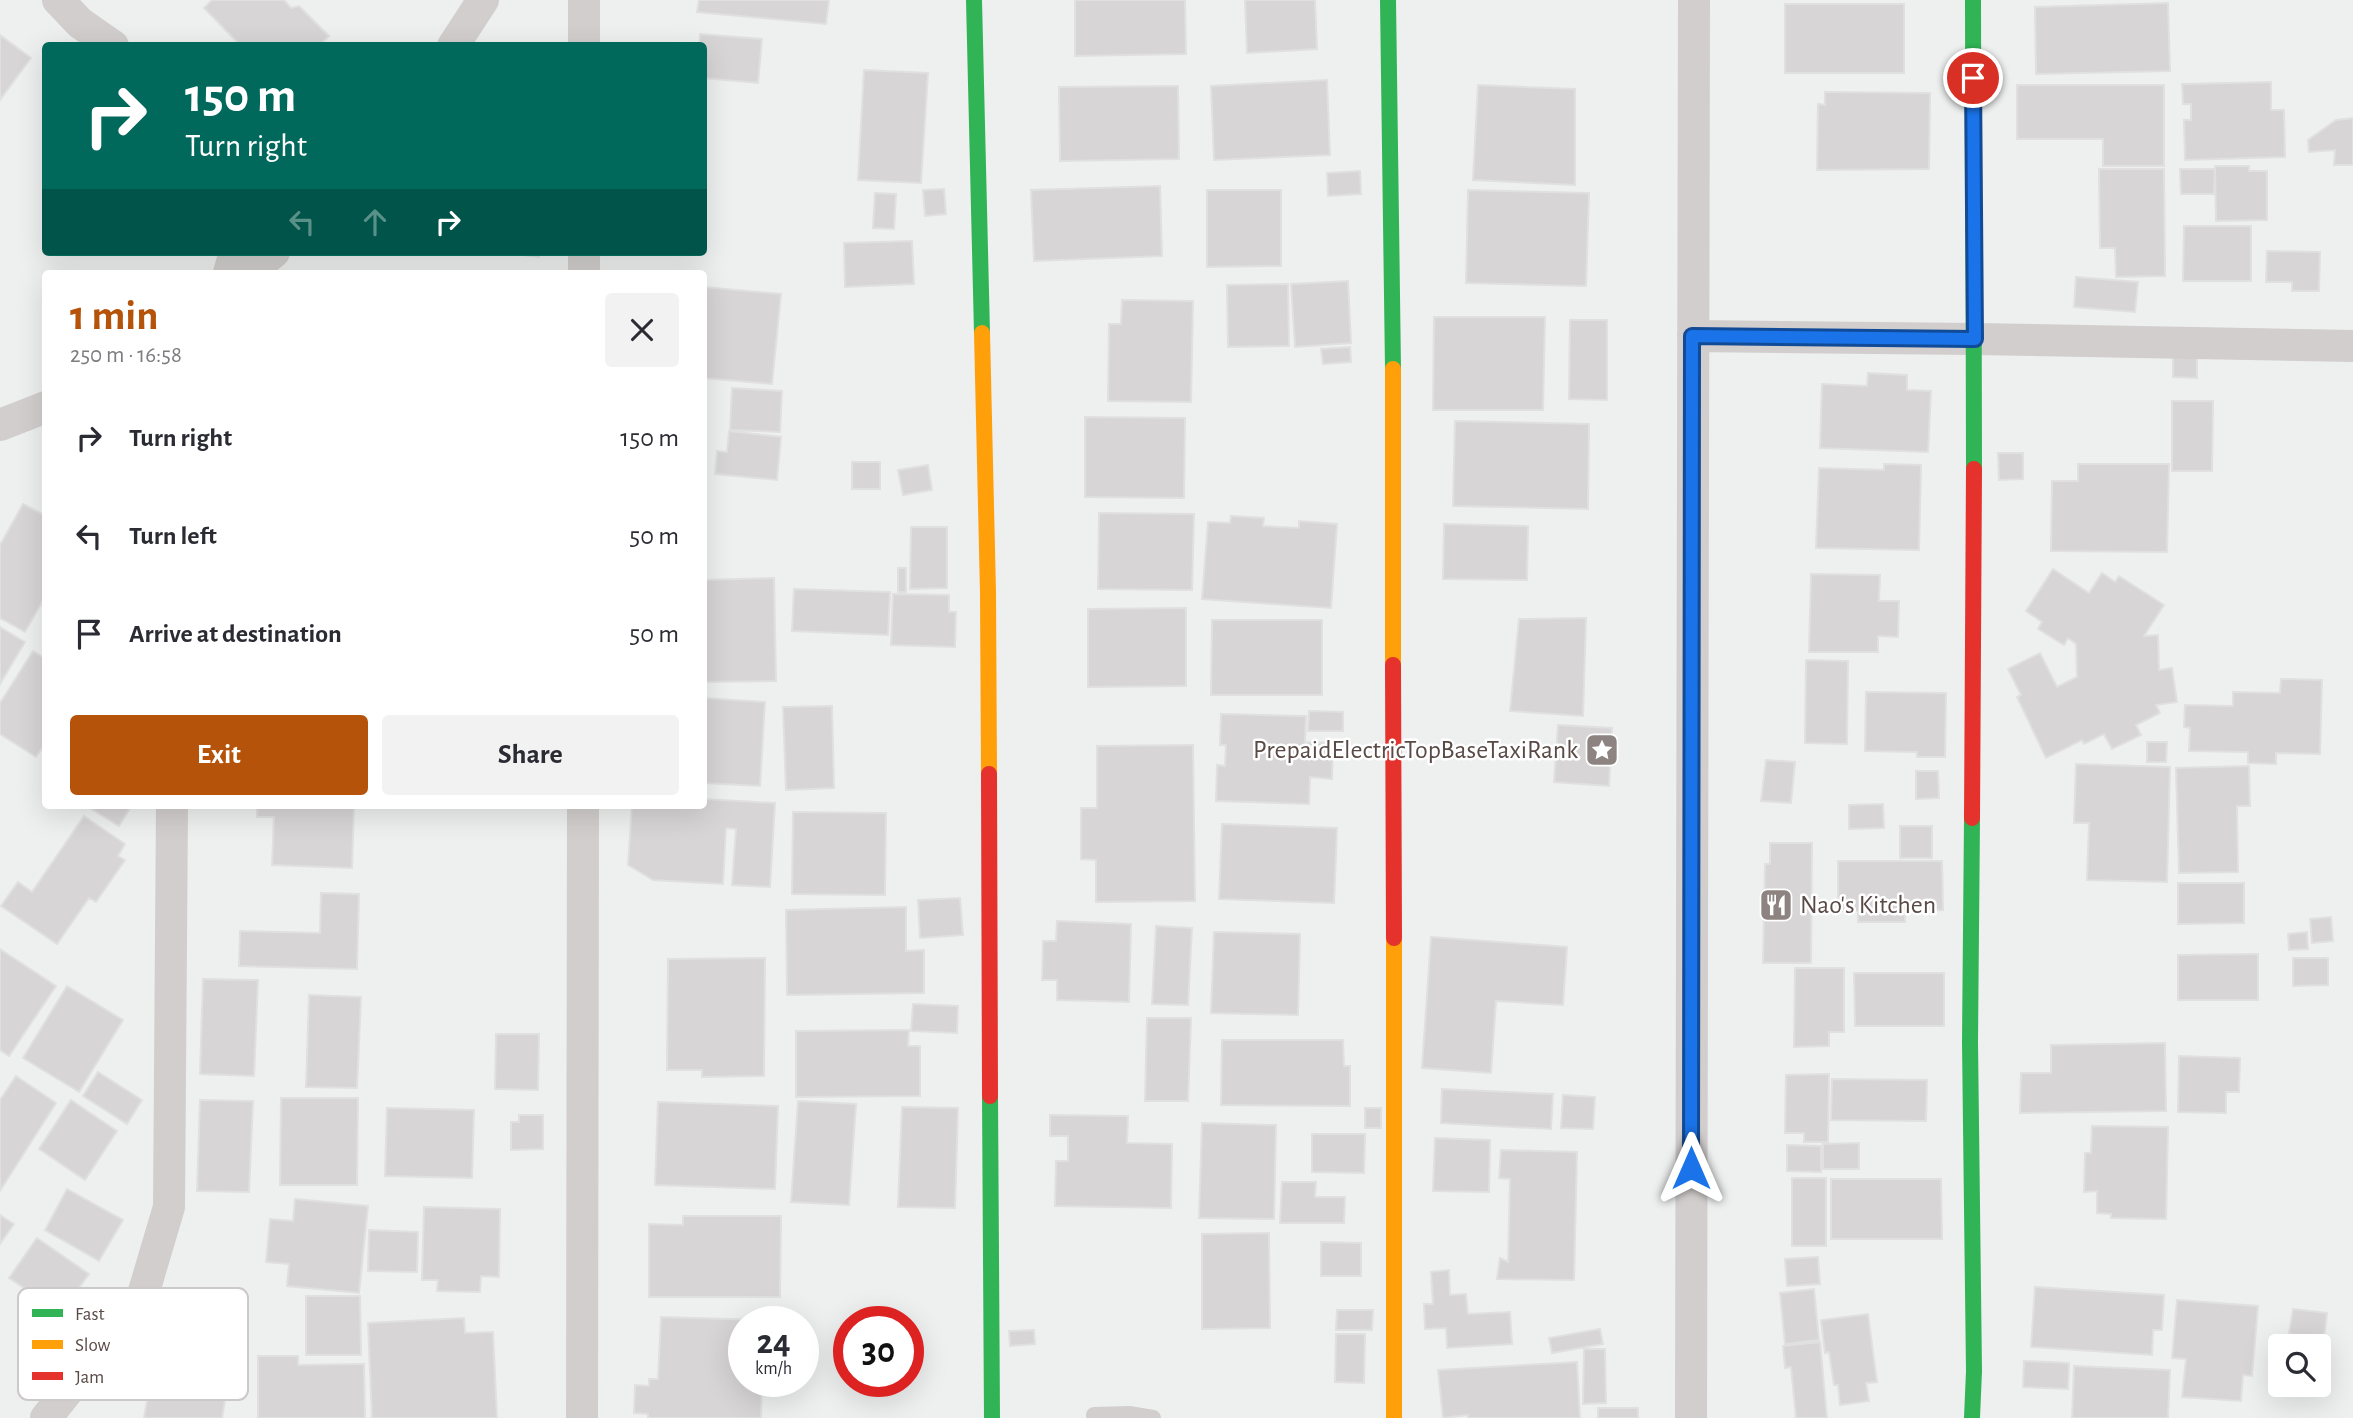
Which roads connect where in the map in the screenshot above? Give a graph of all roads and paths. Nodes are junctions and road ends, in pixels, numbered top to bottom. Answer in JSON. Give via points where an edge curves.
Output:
{"nodes":[{"id":1,"x":58,"y":0,"type":"edge"},
{"id":2,"x":482,"y":0,"type":"edge"},
{"id":3,"x":584,"y":0,"type":"edge"},
{"id":4,"x":974,"y":0,"type":"edge"},
{"id":5,"x":1388,"y":0,"type":"edge"},
{"id":6,"x":1694,"y":0,"type":"edge"},
{"id":7,"x":1973,"y":0,"type":"edge"},
{"id":8,"x":107,"y":42,"type":"edge"},
{"id":9,"x":456,"y":42,"type":"edge"},
{"id":10,"x":584,"y":42,"type":"edge"},
{"id":11,"x":269,"y":256,"type":"edge"},
{"id":12,"x":253,"y":270,"type":"edge"},
{"id":13,"x":1692,"y":336,"type":"junction"},
{"id":14,"x":1975,"y":339,"type":"junction"},
{"id":15,"x":2353,"y":346,"type":"edge"},
{"id":16,"x":42,"y":409,"type":"edge"},
{"id":17,"x":0,"y":425,"type":"edge"},
{"id":18,"x":172,"y":809,"type":"edge"},
{"id":19,"x":583,"y":809,"type":"edge"},
{"id":20,"x":145,"y":1288,"type":"edge"},
{"id":21,"x":60,"y":1400,"type":"edge"},
{"id":22,"x":1094,"y":1415,"type":"dead end"},
{"id":23,"x":46,"y":1418,"type":"edge"},
{"id":24,"x":582,"y":1418,"type":"edge"},
{"id":25,"x":992,"y":1418,"type":"edge"},
{"id":26,"x":1153,"y":1418,"type":"edge"},
{"id":27,"x":1394,"y":1418,"type":"edge"},
{"id":28,"x":1691,"y":1418,"type":"edge"},
{"id":29,"x":1972,"y":1418,"type":"edge"}],
"edges":[{"from":1,"to":8,"type":"street"},
{"from":2,"to":9,"type":"street"},
{"from":3,"to":10,"type":"street"},
{"from":4,"to":25,"type":"street","via":[[988,605]]},
{"from":5,"to":27,"type":"street","via":[[1393,309]]},
{"from":6,"to":13,"type":"street"},
{"from":7,"to":14,"type":"street"},
{"from":11,"to":12,"type":"street"},
{"from":13,"to":14,"type":"street"},
{"from":13,"to":28,"type":"street"},
{"from":14,"to":15,"type":"street"},
{"from":14,"to":29,"type":"street"},
{"from":16,"to":17,"type":"street"},
{"from":18,"to":20,"type":"street","via":[[169,1207]]},
{"from":19,"to":24,"type":"street"},
{"from":21,"to":23,"type":"street"},
{"from":22,"to":26,"type":"lane"}]}
